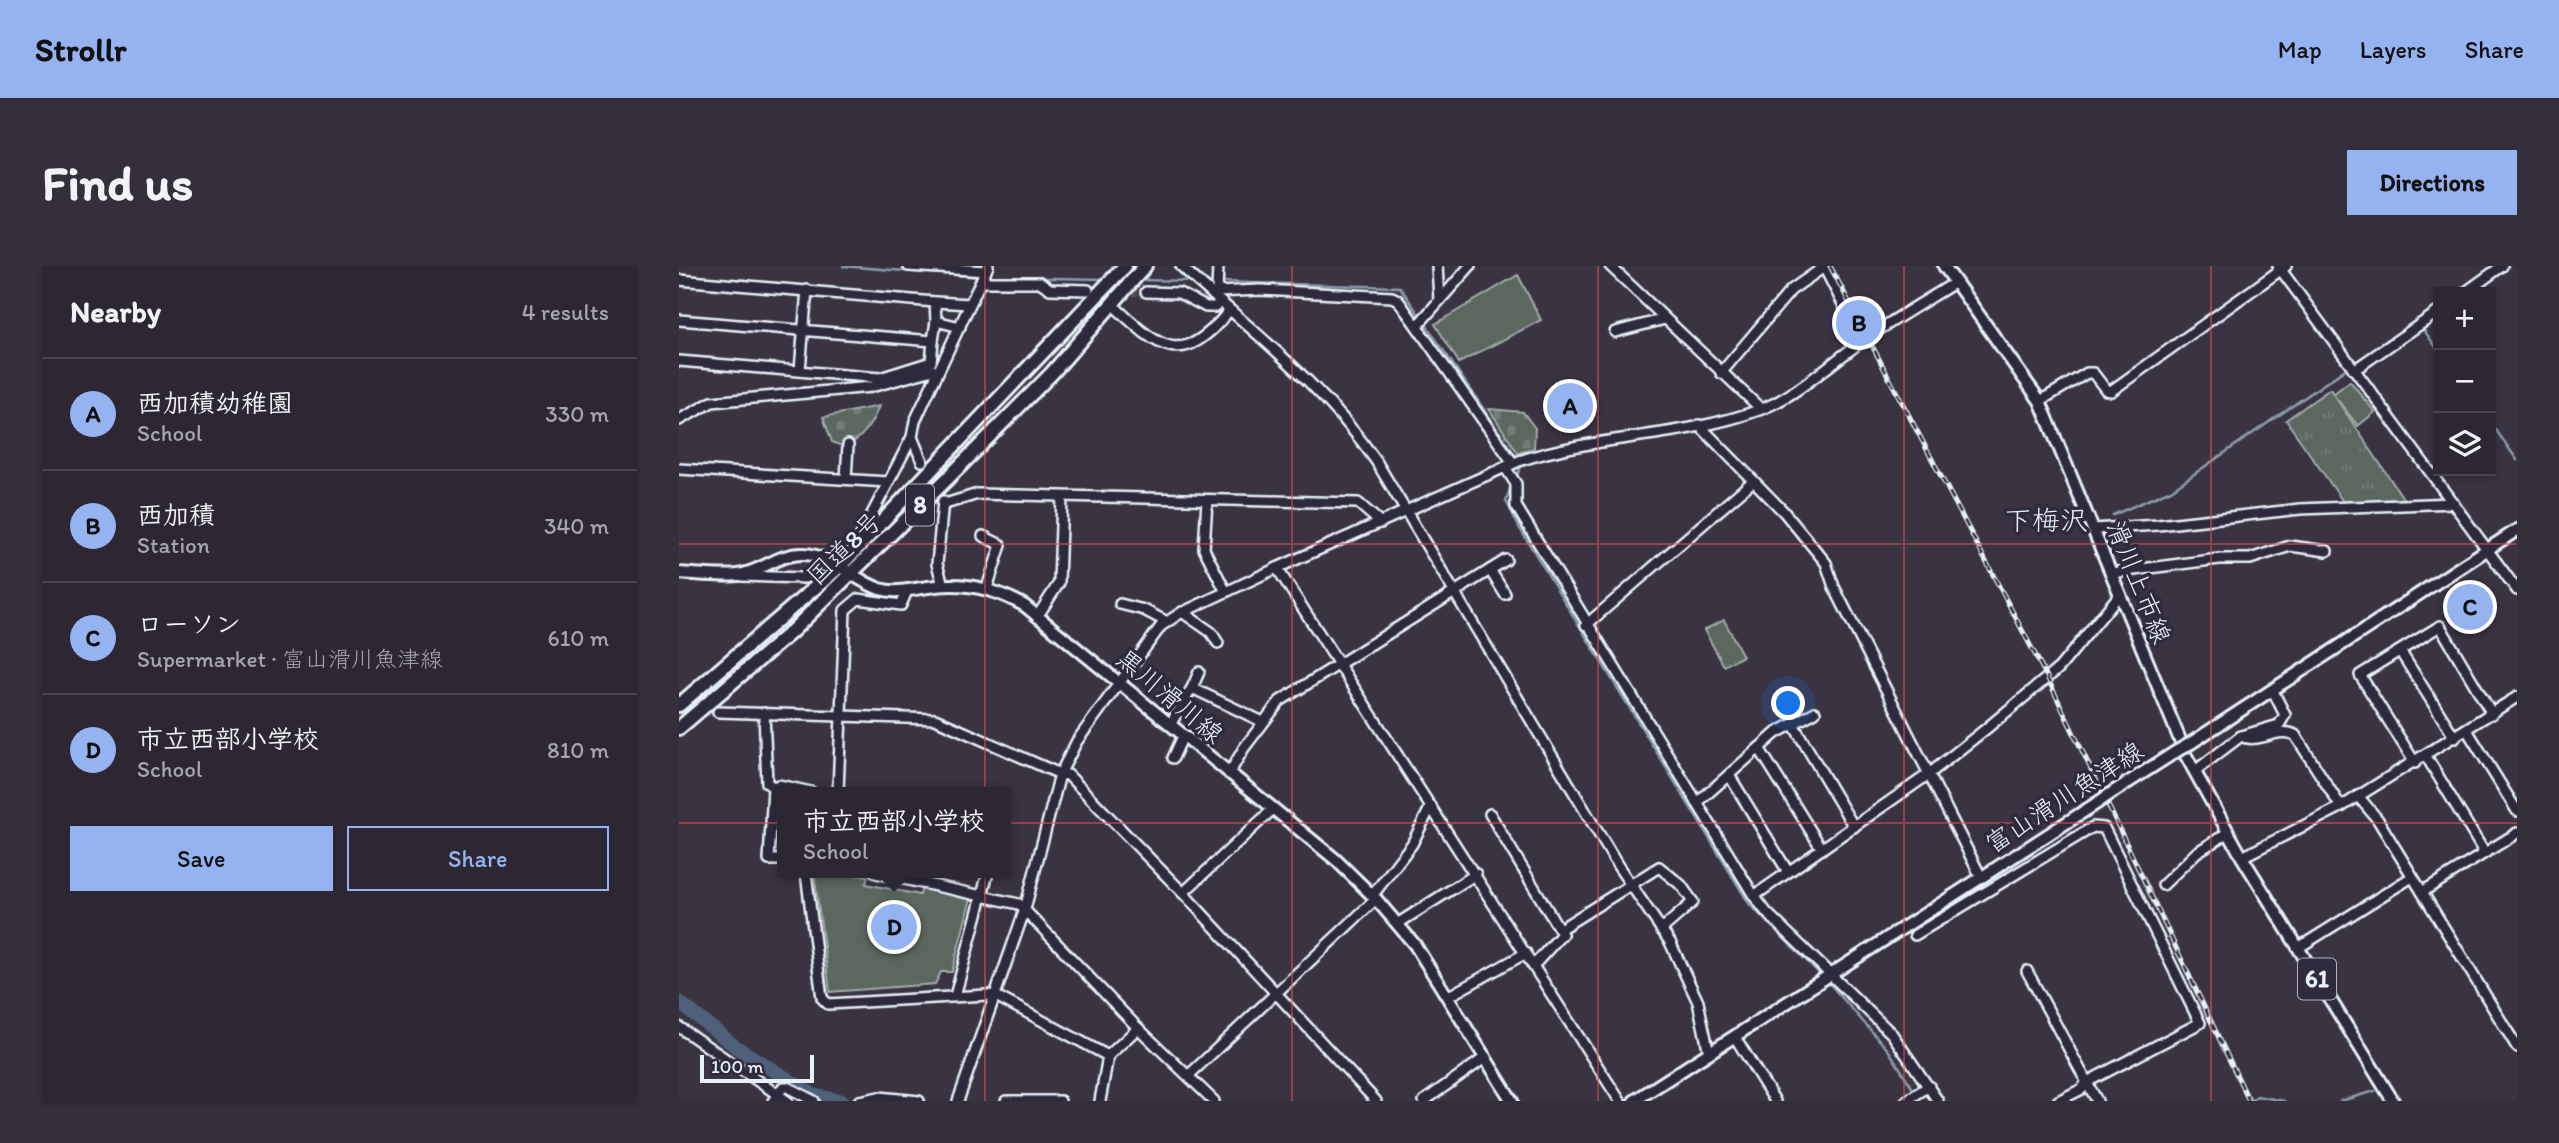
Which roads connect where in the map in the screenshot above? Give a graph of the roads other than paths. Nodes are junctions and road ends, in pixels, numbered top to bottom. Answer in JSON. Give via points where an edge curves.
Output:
{"nodes":[{"id":1,"x":908,"y":266,"type":"edge"},
{"id":2,"x":1125,"y":266,"type":"edge"},
{"id":3,"x":1145,"y":266,"type":"edge"},
{"id":4,"x":1181,"y":266,"type":"edge"},
{"id":5,"x":1218,"y":266,"type":"edge"},
{"id":6,"x":1437,"y":266,"type":"edge"},
{"id":7,"x":1470,"y":266,"type":"edge"},
{"id":8,"x":1610,"y":266,"type":"edge"},
{"id":9,"x":1944,"y":266,"type":"edge"},
{"id":10,"x":2503,"y":266,"type":"edge"},
{"id":11,"x":1824,"y":267,"type":"edge"},
{"id":12,"x":2282,"y":267,"type":"edge"},
{"id":13,"x":987,"y":269,"type":"edge"},
{"id":14,"x":679,"y":280,"type":"edge"},
{"id":15,"x":981,"y":282,"type":"junction"},
{"id":16,"x":1956,"y":282,"type":"junction"},
{"id":17,"x":2473,"y":287,"type":"edge"},
{"id":18,"x":807,"y":290,"type":"junction"},
{"id":19,"x":1088,"y":290,"type":"tunnel mouth"},
{"id":20,"x":1146,"y":292,"type":"tunnel mouth"},
{"id":21,"x":1217,"y":297,"type":"junction"},
{"id":22,"x":1439,"y":300,"type":"junction"},
{"id":23,"x":935,"y":302,"type":"junction"},
{"id":24,"x":970,"y":304,"type":"junction"},
{"id":25,"x":1112,"y":304,"type":"junction"},
{"id":26,"x":1229,"y":312,"type":"junction"},
{"id":27,"x":2433,"y":315,"type":"edge"},
{"id":28,"x":1665,"y":319,"type":"junction"},
{"id":29,"x":679,"y":320,"type":"edge"},
{"id":30,"x":936,"y":321,"type":"junction"},
{"id":31,"x":1417,"y":326,"type":"junction"},
{"id":32,"x":960,"y":327,"type":"junction"},
{"id":33,"x":804,"y":330,"type":"junction"},
{"id":34,"x":1615,"y":332,"type":"dead end"},
{"id":35,"x":933,"y":341,"type":"junction"},
{"id":36,"x":1862,"y":341,"type":"junction"},
{"id":37,"x":679,"y":361,"type":"edge"},
{"id":38,"x":800,"y":370,"type":"junction"},
{"id":39,"x":933,"y":370,"type":"dead end"},
{"id":40,"x":2354,"y":370,"type":"junction"},
{"id":41,"x":1721,"y":373,"type":"junction"},
{"id":42,"x":2040,"y":401,"type":"junction"},
{"id":43,"x":1761,"y":410,"type":"junction"},
{"id":44,"x":679,"y":420,"type":"edge"},
{"id":45,"x":1699,"y":425,"type":"junction"},
{"id":46,"x":912,"y":437,"type":"junction"},
{"id":47,"x":848,"y":445,"type":"dead end"},
{"id":48,"x":922,"y":461,"type":"tunnel mouth"},
{"id":49,"x":1509,"y":465,"type":"junction"},
{"id":50,"x":679,"y":469,"type":"edge"},
{"id":51,"x":846,"y":479,"type":"junction"},
{"id":52,"x":888,"y":482,"type":"junction"},
{"id":53,"x":1752,"y":482,"type":"junction"},
{"id":54,"x":1062,"y":497,"type":"junction"},
{"id":55,"x":1207,"y":500,"type":"junction"},
{"id":56,"x":2454,"y":503,"type":"junction"},
{"id":57,"x":1407,"y":511,"type":"junction"},
{"id":58,"x":1381,"y":523,"type":"junction"},
{"id":59,"x":2093,"y":529,"type":"junction"},
{"id":60,"x":2517,"y":530,"type":"edge"},
{"id":61,"x":983,"y":536,"type":"dead end"},
{"id":62,"x":2488,"y":550,"type":"junction"},
{"id":63,"x":2327,"y":551,"type":"dead end"},
{"id":64,"x":1506,"y":560,"type":"dead end"},
{"id":65,"x":838,"y":565,"type":"junction"},
{"id":66,"x":1277,"y":568,"type":"junction"},
{"id":67,"x":1490,"y":570,"type":"junction"},
{"id":68,"x":679,"y":573,"type":"edge"},
{"id":69,"x":2111,"y":573,"type":"junction"},
{"id":70,"x":737,"y":575,"type":"junction"},
{"id":71,"x":943,"y":584,"type":"junction"},
{"id":72,"x":987,"y":588,"type":"junction"},
{"id":73,"x":2517,"y":590,"type":"edge"},
{"id":74,"x":907,"y":591,"type":"junction"},
{"id":75,"x":1226,"y":592,"type":"junction"},
{"id":76,"x":1454,"y":592,"type":"junction"},
{"id":77,"x":1505,"y":594,"type":"dead end"},
{"id":78,"x":2119,"y":594,"type":"junction"},
{"id":79,"x":1120,"y":604,"type":"dead end"},
{"id":80,"x":1182,"y":612,"type":"junction"},
{"id":81,"x":1037,"y":617,"type":"junction"},
{"id":82,"x":1167,"y":622,"type":"junction"},
{"id":83,"x":1586,"y":625,"type":"junction"},
{"id":84,"x":1218,"y":643,"type":"dead end"},
{"id":85,"x":2400,"y":650,"type":"junction"},
{"id":86,"x":1340,"y":662,"type":"junction"},
{"id":87,"x":1199,"y":672,"type":"dead end"},
{"id":88,"x":1119,"y":683,"type":"junction"},
{"id":89,"x":1192,"y":688,"type":"junction"},
{"id":90,"x":2273,"y":691,"type":"junction"},
{"id":91,"x":2517,"y":697,"type":"edge"},
{"id":92,"x":679,"y":705,"type":"edge"},
{"id":93,"x":718,"y":712,"type":"tunnel mouth"},
{"id":94,"x":1815,"y":712,"type":"dead end"},
{"id":95,"x":764,"y":713,"type":"junction"},
{"id":96,"x":2492,"y":714,"type":"junction"},
{"id":97,"x":842,"y":715,"type":"junction"},
{"id":98,"x":1263,"y":722,"type":"junction"},
{"id":99,"x":1793,"y":723,"type":"junction"},
{"id":100,"x":1170,"y":725,"type":"junction"},
{"id":101,"x":679,"y":729,"type":"edge"},
{"id":102,"x":2467,"y":730,"type":"junction"},
{"id":103,"x":1183,"y":736,"type":"junction"},
{"id":104,"x":2241,"y":736,"type":"junction"},
{"id":105,"x":2455,"y":738,"type":"junction"},
{"id":106,"x":2180,"y":740,"type":"dead end"},
{"id":107,"x":1759,"y":748,"type":"junction"},
{"id":108,"x":2185,"y":754,"type":"dead end"},
{"id":109,"x":2426,"y":756,"type":"junction"},
{"id":110,"x":1173,"y":758,"type":"dead end"},
{"id":111,"x":2415,"y":763,"type":"junction"},
{"id":112,"x":2195,"y":771,"type":"junction"},
{"id":113,"x":1060,"y":774,"type":"junction"},
{"id":114,"x":1229,"y":774,"type":"junction"},
{"id":115,"x":1929,"y":774,"type":"junction"},
{"id":116,"x":1729,"y":775,"type":"junction"},
{"id":117,"x":773,"y":787,"type":"junction"},
{"id":118,"x":788,"y":787,"type":"edge"},
{"id":119,"x":838,"y":787,"type":"edge"},
{"id":120,"x":2358,"y":796,"type":"junction"},
{"id":121,"x":1697,"y":803,"type":"junction"},
{"id":122,"x":1431,"y":806,"type":"junction"},
{"id":123,"x":2341,"y":807,"type":"junction"},
{"id":124,"x":1273,"y":809,"type":"junction"},
{"id":125,"x":2517,"y":811,"type":"edge"},
{"id":126,"x":1490,"y":814,"type":"dead end"},
{"id":127,"x":1854,"y":827,"type":"junction"},
{"id":128,"x":2228,"y":833,"type":"junction"},
{"id":129,"x":2517,"y":833,"type":"edge"},
{"id":130,"x":1822,"y":849,"type":"junction"},
{"id":131,"x":2484,"y":852,"type":"junction"},
{"id":132,"x":2242,"y":857,"type":"junction"},
{"id":133,"x":777,"y":860,"type":"edge"},
{"id":134,"x":1788,"y":872,"type":"junction"},
{"id":135,"x":1476,"y":874,"type":"junction"},
{"id":136,"x":1981,"y":877,"type":"junction"},
{"id":137,"x":2412,"y":877,"type":"junction"},
{"id":138,"x":807,"y":878,"type":"edge"},
{"id":139,"x":900,"y":878,"type":"edge"},
{"id":140,"x":987,"y":878,"type":"edge"},
{"id":141,"x":1630,"y":883,"type":"junction"},
{"id":142,"x":2163,"y":885,"type":"dead end"},
{"id":143,"x":2422,"y":892,"type":"junction"},
{"id":144,"x":1183,"y":893,"type":"junction"},
{"id":145,"x":982,"y":895,"type":"junction"},
{"id":146,"x":1754,"y":895,"type":"junction"},
{"id":147,"x":1374,"y":897,"type":"junction"},
{"id":148,"x":1025,"y":909,"type":"junction"},
{"id":149,"x":1397,"y":923,"type":"junction"},
{"id":150,"x":1560,"y":929,"type":"junction"},
{"id":151,"x":1661,"y":930,"type":"junction"},
{"id":152,"x":1915,"y":935,"type":"dead end"},
{"id":153,"x":2298,"y":948,"type":"junction"},
{"id":154,"x":1526,"y":953,"type":"junction"},
{"id":155,"x":1534,"y":965,"type":"junction"},
{"id":156,"x":2027,"y":971,"type":"dead end"},
{"id":157,"x":1832,"y":975,"type":"junction"},
{"id":158,"x":1275,"y":993,"type":"junction"},
{"id":159,"x":955,"y":996,"type":"junction"},
{"id":160,"x":996,"y":996,"type":"junction"},
{"id":161,"x":1449,"y":996,"type":"junction"},
{"id":162,"x":679,"y":1027,"type":"edge"},
{"id":163,"x":1138,"y":1028,"type":"junction"},
{"id":164,"x":1735,"y":1037,"type":"junction"},
{"id":165,"x":2517,"y":1047,"type":"edge"},
{"id":166,"x":1709,"y":1053,"type":"junction"},
{"id":167,"x":1108,"y":1056,"type":"junction"},
{"id":168,"x":1486,"y":1058,"type":"junction"},
{"id":169,"x":1189,"y":1075,"type":"junction"},
{"id":170,"x":2087,"y":1082,"type":"junction"},
{"id":171,"x":1929,"y":1086,"type":"junction"},
{"id":172,"x":775,"y":1098,"type":"edge"},
{"id":173,"x":787,"y":1101,"type":"edge"},
{"id":174,"x":814,"y":1101,"type":"edge"},
{"id":175,"x":859,"y":1101,"type":"edge"},
{"id":176,"x":919,"y":1101,"type":"edge"},
{"id":177,"x":958,"y":1101,"type":"edge"},
{"id":178,"x":1006,"y":1101,"type":"edge"},
{"id":179,"x":1060,"y":1101,"type":"edge"},
{"id":180,"x":1100,"y":1101,"type":"edge"},
{"id":181,"x":1214,"y":1101,"type":"edge"},
{"id":182,"x":1376,"y":1101,"type":"edge"},
{"id":183,"x":1425,"y":1101,"type":"edge"},
{"id":184,"x":1512,"y":1101,"type":"edge"},
{"id":185,"x":1620,"y":1101,"type":"edge"},
{"id":186,"x":1634,"y":1101,"type":"edge"},
{"id":187,"x":1775,"y":1101,"type":"edge"},
{"id":188,"x":1906,"y":1101,"type":"edge"},
{"id":189,"x":1938,"y":1101,"type":"edge"},
{"id":190,"x":2058,"y":1101,"type":"edge"},
{"id":191,"x":2097,"y":1101,"type":"edge"},
{"id":192,"x":2393,"y":1101,"type":"edge"}],
"edges":[{"from":1,"to":13,"type":"street"},
{"from":2,"to":65,"type":"highway","name":"国道8号","number":"8"},
{"from":3,"to":25,"type":"highway","name":"国道8号","number":"8"},
{"from":4,"to":21,"type":"street"},
{"from":5,"to":21,"type":"street"},
{"from":6,"to":22,"type":"street"},
{"from":7,"to":22,"type":"street"},
{"from":8,"to":28,"type":"street"},
{"from":9,"to":16,"type":"main road","name":"滑川上市線"},
{"from":10,"to":17,"type":"street"},
{"from":11,"to":36,"type":"street"},
{"from":11,"to":41,"type":"street","via":[[1791,290]]},
{"from":12,"to":40,"type":"street"},
{"from":12,"to":42,"type":"street","via":[[2111,391],[2093,373],[2087,373]]},
{"from":13,"to":15,"type":"street"},
{"from":14,"to":18,"type":"street"},
{"from":15,"to":19,"type":"street","via":[[1040,282],[1050,289]]},
{"from":15,"to":24,"type":"street"},
{"from":16,"to":36,"type":"street"},
{"from":16,"to":42,"type":"main road","name":"滑川上市線"},
{"from":18,"to":23,"type":"street"},
{"from":18,"to":33,"type":"street"},
{"from":20,"to":21,"type":"street","via":[[1179,293],[1206,307],[1215,307]]},
{"from":21,"to":26,"type":"street"},
{"from":21,"to":31,"type":"street","via":[[1260,290],[1392,297]]},
{"from":22,"to":31,"type":"street"},
{"from":23,"to":24,"type":"street"},
{"from":23,"to":30,"type":"street"},
{"from":24,"to":32,"type":"street"},
{"from":25,"to":26,"type":"street","via":[[1147,338],[1163,346],[1197,344]]},
{"from":25,"to":65,"type":"highway","name":"国道8号","number":"8","via":[[1033,392]]},
{"from":26,"to":57,"type":"street","via":[[1292,363],[1352,426]]},
{"from":27,"to":40,"type":"street"},
{"from":28,"to":34,"type":"street"},
{"from":28,"to":41,"type":"street"},
{"from":29,"to":33,"type":"street"},
{"from":30,"to":32,"type":"street"},
{"from":30,"to":35,"type":"street"},
{"from":31,"to":49,"type":"street"},
{"from":32,"to":46,"type":"street","via":[[915,421]]},
{"from":33,"to":35,"type":"street"},
{"from":33,"to":38,"type":"street"},
{"from":35,"to":38,"type":"street","via":[[931,362],[880,378]]},
{"from":36,"to":43,"type":"street"},
{"from":37,"to":38,"type":"street"},
{"from":39,"to":44,"type":"street","via":[[871,387],[712,402]]},
{"from":40,"to":56,"type":"street"},
{"from":41,"to":43,"type":"street"},
{"from":42,"to":59,"type":"main road","name":"滑川上市線"},
{"from":43,"to":45,"type":"street"},
{"from":45,"to":49,"type":"street","via":[[1549,451]]},
{"from":45,"to":53,"type":"street"},
{"from":46,"to":48,"type":"street"},
{"from":46,"to":52,"type":"street"},
{"from":47,"to":51,"type":"street"},
{"from":49,"to":57,"type":"street"},
{"from":49,"to":83,"type":"street","via":[[1516,484],[1515,506]]},
{"from":50,"to":51,"type":"street"},
{"from":51,"to":52,"type":"street"},
{"from":52,"to":65,"type":"street","via":[[865,532]]},
{"from":53,"to":83,"type":"street"},
{"from":53,"to":115,"type":"street","via":[[1826,563]]},
{"from":54,"to":55,"type":"street"},
{"from":54,"to":71,"type":"street","via":[[978,494],[944,502],[937,564]]},
{"from":54,"to":81,"type":"street","via":[[1059,583]]},
{"from":55,"to":58,"type":"street","via":[[1358,503]]},
{"from":55,"to":75,"type":"street","via":[[1204,549]]},
{"from":56,"to":59,"type":"street","via":[[2300,509]]},
{"from":56,"to":62,"type":"street"},
{"from":57,"to":58,"type":"street"},
{"from":57,"to":76,"type":"street"},
{"from":58,"to":66,"type":"street"},
{"from":59,"to":69,"type":"main road","name":"滑川上市線"},
{"from":60,"to":62,"type":"main road","name":"富山滑川魚津線"},
{"from":61,"to":72,"type":"street","via":[[1001,545]]},
{"from":62,"to":73,"type":"street"},
{"from":62,"to":90,"type":"main road","name":"富山滑川魚津線"},
{"from":63,"to":69,"type":"street","via":[[2290,546],[2250,559]]},
{"from":64,"to":67,"type":"street"},
{"from":65,"to":70,"type":"street","via":[[801,579]]},
{"from":65,"to":70,"type":"main road","name":"黒川滑川線","via":[[803,554]]},
{"from":65,"to":74,"type":"main road","name":"黒川滑川線","via":[[881,589]]},
{"from":65,"to":92,"type":"highway","name":"国道8号","number":"8"},
{"from":65,"to":101,"type":"highway","name":"国道8号","number":"8","via":[[790,633]]},
{"from":66,"to":75,"type":"street"},
{"from":66,"to":86,"type":"street"},
{"from":67,"to":76,"type":"street"},
{"from":67,"to":77,"type":"street"},
{"from":68,"to":70,"type":"main road","name":"黒川滑川線"},
{"from":69,"to":78,"type":"main road","name":"滑川上市線"},
{"from":71,"to":72,"type":"main road","name":"黒川滑川線"},
{"from":71,"to":74,"type":"main road","name":"黒川滑川線"},
{"from":72,"to":81,"type":"main road","name":"黒川滑川線"},
{"from":74,"to":97,"type":"street","via":[[901,605],[858,599],[845,610]]},
{"from":75,"to":80,"type":"street"},
{"from":76,"to":86,"type":"street"},
{"from":76,"to":141,"type":"street"},
{"from":78,"to":106,"type":"main road","name":"滑川上市線"},
{"from":78,"to":115,"type":"street","via":[[2059,668]]},
{"from":79,"to":82,"type":"street"},
{"from":80,"to":82,"type":"street"},
{"from":80,"to":84,"type":"street","via":[[1211,632]]},
{"from":81,"to":88,"type":"main road","name":"黒川滑川線"},
{"from":82,"to":88,"type":"street"},
{"from":83,"to":121,"type":"street"},
{"from":85,"to":96,"type":"street","via":[[2439,626]]},
{"from":85,"to":105,"type":"street"},
{"from":85,"to":111,"type":"street","via":[[2360,675]]},
{"from":86,"to":98,"type":"street","via":[[1280,701]]},
{"from":86,"to":122,"type":"street"},
{"from":87,"to":89,"type":"street"},
{"from":88,"to":100,"type":"main road","name":"黒川滑川線"},
{"from":88,"to":113,"type":"street","via":[[1077,741]]},
{"from":89,"to":98,"type":"street"},
{"from":89,"to":100,"type":"street"},
{"from":90,"to":104,"type":"street","via":[[2282,704],[2282,722]]},
{"from":90,"to":136,"type":"main road","name":"富山滑川魚津線","bridge":true},
{"from":91,"to":96,"type":"street"},
{"from":93,"to":95,"type":"street"},
{"from":94,"to":99,"type":"street"},
{"from":95,"to":97,"type":"street"},
{"from":95,"to":117,"type":"street","via":[[767,783]]},
{"from":96,"to":102,"type":"street"},
{"from":97,"to":113,"type":"street","via":[[945,721]]},
{"from":97,"to":119,"type":"street"},
{"from":98,"to":114,"type":"street"},
{"from":99,"to":107,"type":"street"},
{"from":99,"to":127,"type":"street"},
{"from":100,"to":103,"type":"main road","name":"黒川滑川線"},
{"from":102,"to":105,"type":"street"},
{"from":102,"to":125,"type":"street"},
{"from":103,"to":110,"type":"street"},
{"from":103,"to":114,"type":"main road","name":"黒川滑川線"},
{"from":104,"to":112,"type":"street"},
{"from":104,"to":123,"type":"street","via":[[2287,731],[2295,735]]},
{"from":105,"to":109,"type":"street"},
{"from":107,"to":116,"type":"street"},
{"from":107,"to":130,"type":"street"},
{"from":108,"to":112,"type":"main road","number":"61"},
{"from":109,"to":111,"type":"street"},
{"from":109,"to":131,"type":"street"},
{"from":111,"to":120,"type":"street"},
{"from":112,"to":128,"type":"main road","number":"61"},
{"from":113,"to":144,"type":"street","via":[[1068,775]]},
{"from":113,"to":148,"type":"street"},
{"from":114,"to":124,"type":"main road","name":"黒川滑川線"},
{"from":115,"to":127,"type":"street"},
{"from":115,"to":136,"type":"street"},
{"from":116,"to":121,"type":"street"},
{"from":116,"to":134,"type":"street"},
{"from":117,"to":118,"type":"street"},
{"from":117,"to":133,"type":"street","via":[[769,860]]},
{"from":120,"to":123,"type":"street"},
{"from":120,"to":137,"type":"street"},
{"from":121,"to":146,"type":"street"},
{"from":122,"to":135,"type":"street"},
{"from":122,"to":147,"type":"street","via":[[1412,844]]},
{"from":123,"to":132,"type":"street"},
{"from":124,"to":144,"type":"street"},
{"from":124,"to":147,"type":"main road","name":"黒川滑川線"},
{"from":126,"to":150,"type":"street"},
{"from":127,"to":130,"type":"street"},
{"from":128,"to":132,"type":"main road","number":"61"},
{"from":128,"to":142,"type":"street","via":[[2197,852]]},
{"from":129,"to":131,"type":"street"},
{"from":130,"to":134,"type":"street"},
{"from":131,"to":143,"type":"street"},
{"from":132,"to":153,"type":"main road","number":"61"},
{"from":134,"to":146,"type":"street"},
{"from":135,"to":149,"type":"street"},
{"from":135,"to":154,"type":"street"},
{"from":136,"to":157,"type":"main road","name":"富山滑川魚津線"},
{"from":137,"to":143,"type":"street"},
{"from":137,"to":153,"type":"street"},
{"from":138,"to":159,"type":"street","via":[[822,998],[828,1004]]},
{"from":139,"to":145,"type":"street"},
{"from":140,"to":145,"type":"street"},
{"from":141,"to":150,"type":"street"},
{"from":141,"to":151,"type":"street"},
{"from":141,"to":151,"type":"street","via":[[1659,867],[1693,902]]},
{"from":143,"to":165,"type":"street"},
{"from":144,"to":158,"type":"street"},
{"from":145,"to":148,"type":"street"},
{"from":145,"to":159,"type":"street"},
{"from":146,"to":157,"type":"street"},
{"from":147,"to":149,"type":"main road","name":"黒川滑川線"},
{"from":147,"to":158,"type":"street"},
{"from":148,"to":160,"type":"street"},
{"from":148,"to":163,"type":"street"},
{"from":149,"to":161,"type":"main road","name":"黒川滑川線"},
{"from":150,"to":155,"type":"street","via":[[1562,934]]},
{"from":151,"to":166,"type":"street","via":[[1689,976]]},
{"from":152,"to":170,"type":"street","via":[[2093,827],[2104,828],[2200,1023]]},
{"from":153,"to":192,"type":"main road","number":"61"},
{"from":154,"to":155,"type":"street"},
{"from":154,"to":161,"type":"street"},
{"from":155,"to":185,"type":"street"},
{"from":156,"to":170,"type":"street"},
{"from":157,"to":164,"type":"main road","name":"富山滑川魚津線"},
{"from":157,"to":171,"type":"street","via":[[1892,1034]]},
{"from":158,"to":169,"type":"street"},
{"from":158,"to":182,"type":"street"},
{"from":159,"to":160,"type":"street"},
{"from":160,"to":167,"type":"street"},
{"from":160,"to":177,"type":"street"},
{"from":161,"to":168,"type":"main road","name":"黒川滑川線"},
{"from":162,"to":172,"type":"street"},
{"from":163,"to":167,"type":"street"},
{"from":163,"to":169,"type":"street"},
{"from":164,"to":166,"type":"main road","name":"富山滑川魚津線"},
{"from":164,"to":187,"type":"street"},
{"from":166,"to":186,"type":"main road","name":"富山滑川魚津線"},
{"from":167,"to":180,"type":"street"},
{"from":168,"to":183,"type":"street"},
{"from":168,"to":184,"type":"main road","name":"黒川滑川線"},
{"from":169,"to":181,"type":"street"},
{"from":170,"to":190,"type":"street"},
{"from":170,"to":191,"type":"street"},
{"from":171,"to":188,"type":"street"},
{"from":171,"to":189,"type":"street"},
{"from":172,"to":173,"type":"street"},
{"from":172,"to":174,"type":"street","via":[[787,1087]]},
{"from":175,"to":176,"type":"street","via":[[879,1097]]},
{"from":178,"to":179,"type":"street"}]}
